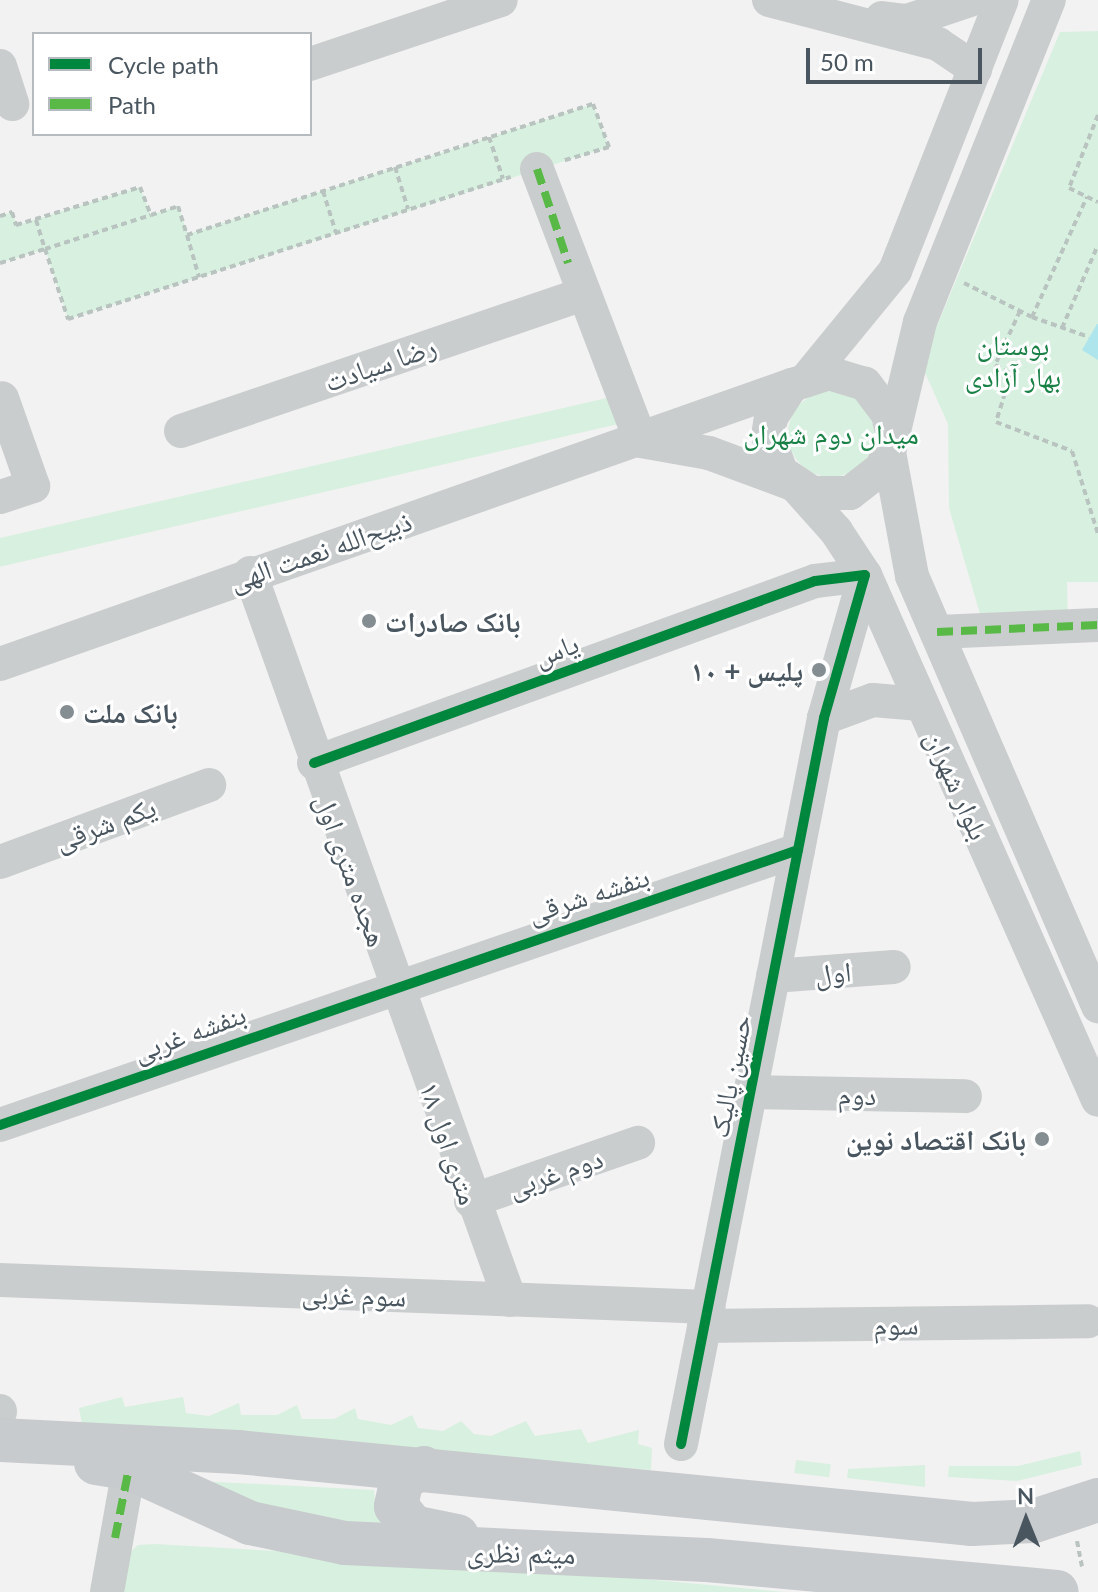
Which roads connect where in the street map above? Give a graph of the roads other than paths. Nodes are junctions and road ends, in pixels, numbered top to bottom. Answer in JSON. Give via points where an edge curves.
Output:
{"nodes":[{"id":1,"x":501,"y":0,"type":"edge"},
{"id":2,"x":970,"y":0,"type":"edge"},
{"id":3,"x":1002,"y":0,"type":"edge"},
{"id":4,"x":1049,"y":0,"type":"edge"},
{"id":5,"x":779,"y":1,"type":"edge"},
{"id":6,"x":839,"y":7,"type":"edge"},
{"id":7,"x":312,"y":63,"type":"edge"},
{"id":8,"x":0,"y":66,"type":"edge"},
{"id":9,"x":975,"y":69,"type":"junction"},
{"id":10,"x":12,"y":104,"type":"dead end"},
{"id":11,"x":537,"y":169,"type":"road end"},
{"id":12,"x":580,"y":295,"type":"junction"},
{"id":13,"x":801,"y":381,"type":"junction"},
{"id":14,"x":2,"y":398,"type":"edge"},
{"id":15,"x":181,"y":431,"type":"dead end"},
{"id":16,"x":641,"y":441,"type":"junction"},
{"id":17,"x":890,"y":443,"type":"junction"},
{"id":18,"x":795,"y":485,"type":"junction"},
{"id":19,"x":0,"y":497,"type":"edge"},
{"id":20,"x":250,"y":573,"type":"junction"},
{"id":21,"x":865,"y":575,"type":"junction"},
{"id":22,"x":1098,"y":625,"type":"edge"},
{"id":23,"x":937,"y":632,"type":"junction"},
{"id":24,"x":0,"y":664,"type":"edge"},
{"id":25,"x":920,"y":704,"type":"junction"},
{"id":26,"x":824,"y":718,"type":"junction"},
{"id":27,"x":314,"y":763,"type":"junction"},
{"id":28,"x":209,"y":785,"type":"dead end"},
{"id":29,"x":798,"y":850,"type":"junction"},
{"id":30,"x":0,"y":862,"type":"edge"},
{"id":31,"x":894,"y":967,"type":"dead end"},
{"id":32,"x":773,"y":976,"type":"junction"},
{"id":33,"x":394,"y":985,"type":"junction"},
{"id":34,"x":1098,"y":1006,"type":"edge"},
{"id":35,"x":750,"y":1092,"type":"junction"},
{"id":36,"x":965,"y":1096,"type":"dead end"},
{"id":37,"x":1098,"y":1100,"type":"edge"},
{"id":38,"x":0,"y":1125,"type":"edge"},
{"id":39,"x":638,"y":1143,"type":"dead end"},
{"id":40,"x":471,"y":1201,"type":"junction"},
{"id":41,"x":0,"y":1280,"type":"edge"},
{"id":42,"x":510,"y":1300,"type":"junction"},
{"id":43,"x":706,"y":1316,"type":"junction"},
{"id":44,"x":1088,"y":1321,"type":"dead end"},
{"id":45,"x":0,"y":1440,"type":"edge"},
{"id":46,"x":681,"y":1444,"type":"dead end"},
{"id":47,"x":0,"y":1450,"type":"edge"},
{"id":48,"x":129,"y":1468,"type":"junction"},
{"id":49,"x":424,"y":1468,"type":"junction"},
{"id":50,"x":1087,"y":1517,"type":"edge"},
{"id":51,"x":529,"y":1550,"type":"junction"},
{"id":52,"x":1069,"y":1580,"type":"edge"},
{"id":53,"x":107,"y":1592,"type":"edge"}],
"edges":[{"from":1,"to":7,"type":"street"},
{"from":2,"to":6,"type":"street","via":[[907,21]]},
{"from":3,"to":9,"type":"street"},
{"from":4,"to":17,"type":"street","name":"بلوار شهران","via":[[920,322]]},
{"from":5,"to":6,"type":"street"},
{"from":6,"to":9,"type":"street","via":[[949,49]]},
{"from":8,"to":10,"type":"street"},
{"from":9,"to":13,"type":"street","via":[[895,271]]},
{"from":11,"to":12,"type":"street"},
{"from":12,"to":15,"type":"street","name":"رضا سیادت"},
{"from":12,"to":16,"type":"street"},
{"from":13,"to":16,"type":"street","name":"ذبیح‌الله نعمت الهی"},
{"from":13,"to":17,"type":"street","via":[[848,375],[865,384],[888,414]]},
{"from":13,"to":18,"type":"street","via":[[775,408],[768,436],[776,463]]},
{"from":14,"to":19,"type":"street","via":[[33,486]]},
{"from":16,"to":18,"type":"street","via":[[709,453]]},
{"from":16,"to":20,"type":"street","name":"ذبیح‌الله نعمت الهی"},
{"from":17,"to":18,"type":"street","via":[[874,476],[850,493],[831,496]]},
{"from":17,"to":23,"type":"street","name":"بلوار شهران","via":[[912,576]]},
{"from":18,"to":21,"type":"street","name":"بلوار شهران"},
{"from":20,"to":24,"type":"street","name":"ذبیح‌الله نعمت الهی"},
{"from":20,"to":27,"type":"street","name":"هجده متری اول"},
{"from":21,"to":25,"type":"street","name":"بلوار شهران"},
{"from":21,"to":26,"type":"street","name":"حسین پالیک"},
{"from":21,"to":27,"type":"street","name":"یاس","via":[[815,581]]},
{"from":22,"to":23,"type":"street"},
{"from":23,"to":34,"type":"street","name":"بلوار شهران"},
{"from":25,"to":26,"type":"street","via":[[873,700]]},
{"from":25,"to":37,"type":"street","name":"بلوار شهران"},
{"from":26,"to":29,"type":"street","name":"حسین پالیک"},
{"from":27,"to":33,"type":"street","name":"هجده متری اول"},
{"from":28,"to":30,"type":"street","name":"یکم شرقی"},
{"from":29,"to":32,"type":"street","name":"حسین پالیک"},
{"from":29,"to":33,"type":"street","name":"بنفشه شرقی"},
{"from":31,"to":32,"type":"street","name":"اول"},
{"from":32,"to":35,"type":"street","name":"حسین پالیک"},
{"from":33,"to":38,"type":"street","name":"بنفشه غربی"},
{"from":33,"to":40,"type":"street","name":"۱۸ متری اول"},
{"from":35,"to":36,"type":"street","name":"دوم"},
{"from":35,"to":43,"type":"street","name":"حسین پالیک"},
{"from":39,"to":40,"type":"street","name":"دوم غربی"},
{"from":40,"to":42,"type":"street","name":"۱۸ متری اول"},
{"from":41,"to":42,"type":"street","name":"سوم غربی"},
{"from":42,"to":43,"type":"street","name":"سوم غربی"},
{"from":43,"to":44,"type":"street","name":"سوم"},
{"from":43,"to":46,"type":"street","name":"حسین پالیک"},
{"from":45,"to":49,"type":"main road"},
{"from":47,"to":48,"type":"main road","name":"میثم نظری"},
{"from":48,"to":51,"type":"main road","name":"میثم نظری","via":[[204,1506],[304,1537]]},
{"from":48,"to":53,"type":"street"},
{"from":49,"to":50,"type":"main road","via":[[972,1524]]},
{"from":49,"to":51,"type":"main road","via":[[402,1478],[397,1492],[396,1506],[413,1527]]},
{"from":51,"to":52,"type":"main road","name":"میثم نظری"}]}
